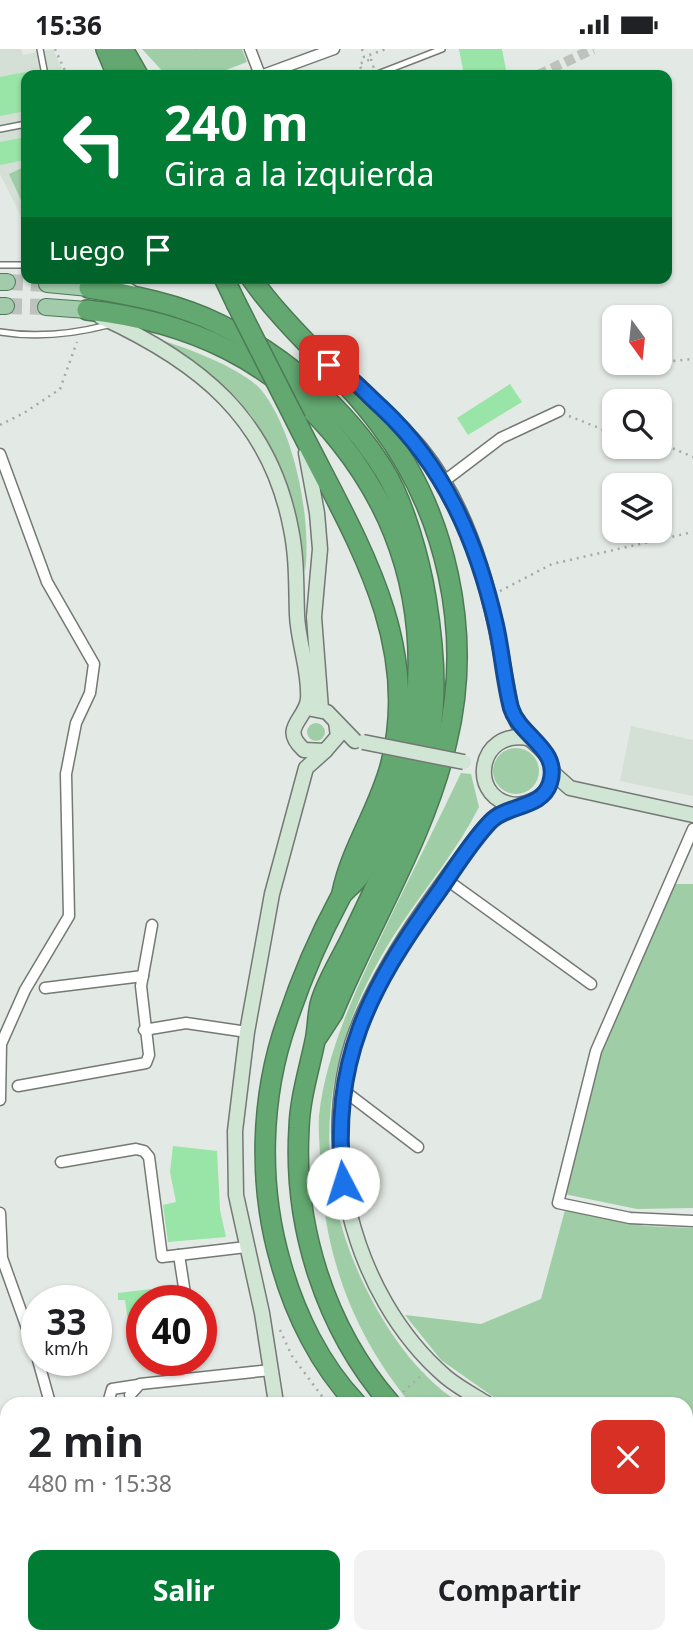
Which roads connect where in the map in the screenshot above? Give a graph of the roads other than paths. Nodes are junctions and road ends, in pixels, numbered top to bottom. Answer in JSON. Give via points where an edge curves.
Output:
{"nodes":[{"id":1,"x":40,"y":49,"type":"edge"},
{"id":2,"x":106,"y":49,"type":"edge"},
{"id":3,"x":123,"y":49,"type":"edge"},
{"id":4,"x":250,"y":49,"type":"edge"},
{"id":5,"x":334,"y":49,"type":"edge"},
{"id":6,"x":442,"y":49,"type":"edge"},
{"id":7,"x":44,"y":70,"type":"edge"},
{"id":8,"x":115,"y":70,"type":"edge"},
{"id":9,"x":135,"y":70,"type":"edge"},
{"id":10,"x":259,"y":70,"type":"edge"},
{"id":11,"x":275,"y":70,"type":"edge"},
{"id":12,"x":388,"y":70,"type":"edge"},
{"id":13,"x":21,"y":125,"type":"edge"},
{"id":14,"x":0,"y":129,"type":"edge"},
{"id":15,"x":0,"y":265,"type":"edge"},
{"id":16,"x":21,"y":265,"type":"edge"},
{"id":17,"x":47,"y":284,"type":"dead end"},
{"id":18,"x":124,"y":284,"type":"edge"},
{"id":19,"x":227,"y":284,"type":"edge"},
{"id":20,"x":256,"y":284,"type":"edge"},
{"id":21,"x":89,"y":288,"type":"junction"},
{"id":22,"x":150,"y":300,"type":"junction"},
{"id":23,"x":46,"y":307,"type":"tunnel mouth"},
{"id":24,"x":87,"y":310,"type":"junction"},
{"id":25,"x":136,"y":316,"type":"junction"},
{"id":26,"x":114,"y":323,"type":"junction"},
{"id":27,"x":0,"y":332,"type":"edge"},
{"id":28,"x":329,"y":365,"type":"junction"},
{"id":29,"x":559,"y":411,"type":"road end"},
{"id":30,"x":296,"y":421,"type":"junction"},
{"id":31,"x":0,"y":454,"type":"edge"},
{"id":32,"x":443,"y":482,"type":"junction"},
{"id":33,"x":321,"y":709,"type":"junction"},
{"id":34,"x":301,"y":714,"type":"junction"},
{"id":35,"x":336,"y":722,"type":"junction"},
{"id":36,"x":531,"y":739,"type":"junction"},
{"id":37,"x":359,"y":742,"type":"junction"},
{"id":38,"x":299,"y":745,"type":"junction"},
{"id":39,"x":328,"y":749,"type":"junction"},
{"id":40,"x":484,"y":766,"type":"junction"},
{"id":41,"x":306,"y":768,"type":"junction"},
{"id":42,"x":552,"y":772,"type":"junction"},
{"id":43,"x":570,"y":788,"type":"junction"},
{"id":44,"x":543,"y":795,"type":"junction"},
{"id":45,"x":521,"y":805,"type":"junction"},
{"id":46,"x":693,"y":815,"type":"edge"},
{"id":47,"x":693,"y":829,"type":"edge"},
{"id":48,"x":447,"y":880,"type":"junction"},
{"id":49,"x":342,"y":894,"type":"junction"},
{"id":50,"x":152,"y":925,"type":"dead end"},
{"id":51,"x":143,"y":976,"type":"junction"},
{"id":52,"x":592,"y":984,"type":"dead end"},
{"id":53,"x":45,"y":988,"type":"dead end"},
{"id":54,"x":144,"y":1030,"type":"junction"},
{"id":55,"x":247,"y":1031,"type":"junction"},
{"id":56,"x":315,"y":1040,"type":"junction"},
{"id":57,"x":18,"y":1086,"type":"dead end"},
{"id":58,"x":343,"y":1090,"type":"junction"},
{"id":59,"x":0,"y":1100,"type":"edge"},
{"id":60,"x":418,"y":1147,"type":"dead end"},
{"id":61,"x":61,"y":1162,"type":"dead end"},
{"id":62,"x":0,"y":1213,"type":"edge"},
{"id":63,"x":693,"y":1221,"type":"edge"},
{"id":64,"x":246,"y":1247,"type":"junction"},
{"id":65,"x":179,"y":1255,"type":"junction"},
{"id":66,"x":184,"y":1285,"type":"edge"},
{"id":67,"x":21,"y":1312,"type":"edge"},
{"id":68,"x":271,"y":1370,"type":"junction"},
{"id":69,"x":42,"y":1376,"type":"edge"},
{"id":70,"x":140,"y":1384,"type":"junction"},
{"id":71,"x":130,"y":1395,"type":"dead end"},
{"id":72,"x":48,"y":1397,"type":"edge"},
{"id":73,"x":108,"y":1397,"type":"edge"},
{"id":74,"x":275,"y":1397,"type":"edge"},
{"id":75,"x":350,"y":1397,"type":"edge"},
{"id":76,"x":392,"y":1397,"type":"edge"},
{"id":77,"x":477,"y":1397,"type":"edge"}],
"edges":[{"from":1,"to":7,"type":"lane"},
{"from":2,"to":8,"type":"highway"},
{"from":3,"to":9,"type":"highway"},
{"from":4,"to":10,"type":"street"},
{"from":5,"to":11,"type":"street"},
{"from":6,"to":12,"type":"lane"},
{"from":13,"to":14,"type":"lane"},
{"from":15,"to":16,"type":"lane"},
{"from":17,"to":21,"type":"main road"},
{"from":18,"to":22,"type":"lane"},
{"from":19,"to":30,"type":"highway","bridge":true},
{"from":20,"to":28,"type":"highway","via":[[292,331]]},
{"from":21,"to":22,"type":"highway"},
{"from":21,"to":24,"type":"lane"},
{"from":22,"to":56,"type":"highway","via":[[218,323],[275,356],[321,394],[385,471],[420,558],[433,639],[431,729],[418,785],[398,838],[320,1002]]},
{"from":23,"to":24,"type":"main road"},
{"from":24,"to":25,"type":"highway"},
{"from":24,"to":26,"type":"street"},
{"from":25,"to":26,"type":"lane"},
{"from":25,"to":49,"type":"highway","via":[[222,346],[270,375],[319,416],[369,481],[405,564],[419,642],[414,730],[382,830],[359,877]]},
{"from":26,"to":27,"type":"lane","via":[[79,332]]},
{"from":26,"to":34,"type":"street","via":[[154,342],[214,386],[243,416],[276,473],[295,553],[297,618],[308,695]]},
{"from":28,"to":32,"type":"street","via":[[342,371],[400,424]]},
{"from":28,"to":56,"type":"highway","via":[[380,425],[430,514],[450,580],[457,653],[447,742],[414,838],[333,1013]]},
{"from":29,"to":32,"type":"street","via":[[501,438]]},
{"from":30,"to":33,"type":"street","via":[[317,513],[320,549],[314,617]]},
{"from":30,"to":49,"type":"highway","via":[[367,563],[399,664],[392,761]]},
{"from":31,"to":59,"type":"street","via":[[47,582],[94,664],[66,773],[69,916],[25,990],[1,1044]]},
{"from":32,"to":36,"type":"street","via":[[466,528],[489,597],[511,708]]},
{"from":33,"to":34,"type":"street"},
{"from":33,"to":35,"type":"street"},
{"from":34,"to":38,"type":"street","via":[[293,733]]},
{"from":35,"to":37,"type":"street"},
{"from":35,"to":39,"type":"street","via":[[338,736]]},
{"from":36,"to":40,"type":"street","via":[[514,737],[499,742]]},
{"from":36,"to":42,"type":"street","via":[[548,756]]},
{"from":37,"to":39,"type":"street"},
{"from":37,"to":40,"type":"street","bridge":true},
{"from":38,"to":39,"type":"street","via":[[311,753]]},
{"from":38,"to":41,"type":"street"},
{"from":39,"to":41,"type":"street"},
{"from":40,"to":45,"type":"street","via":[[491,793],[505,803]]},
{"from":41,"to":55,"type":"street","via":[[272,894]]},
{"from":42,"to":43,"type":"street"},
{"from":42,"to":44,"type":"street"},
{"from":43,"to":44,"type":"street"},
{"from":43,"to":46,"type":"street"},
{"from":44,"to":45,"type":"street"},
{"from":45,"to":48,"type":"street","via":[[494,818]]},
{"from":47,"to":63,"type":"street","via":[[596,1051],[558,1203],[630,1218]]},
{"from":48,"to":52,"type":"street"},
{"from":48,"to":58,"type":"street","via":[[373,995],[359,1024]]},
{"from":49,"to":75,"type":"highway","via":[[286,1023],[269,1098],[265,1150],[268,1205],[285,1279],[311,1339]]},
{"from":50,"to":51,"type":"street"},
{"from":51,"to":53,"type":"street"},
{"from":51,"to":54,"type":"street"},
{"from":54,"to":55,"type":"street","via":[[186,1023]]},
{"from":54,"to":57,"type":"street","via":[[149,1055],[143,1065]]},
{"from":55,"to":64,"type":"street","via":[[234,1131],[236,1195]]},
{"from":56,"to":76,"type":"highway","via":[[299,1125],[302,1209],[311,1252],[335,1317],[366,1376]]},
{"from":58,"to":60,"type":"street"},
{"from":58,"to":77,"type":"street","via":[[343,1183],[359,1246],[375,1283],[396,1319],[434,1364]]},
{"from":61,"to":65,"type":"street","via":[[139,1149],[149,1157],[162,1257]]},
{"from":62,"to":67,"type":"street","via":[[2,1258]]},
{"from":64,"to":65,"type":"street"},
{"from":64,"to":68,"type":"street"},
{"from":65,"to":66,"type":"street"},
{"from":68,"to":70,"type":"street"},
{"from":68,"to":74,"type":"street"},
{"from":69,"to":72,"type":"street"},
{"from":70,"to":71,"type":"street"},
{"from":70,"to":73,"type":"street","via":[[112,1389]]}]}
